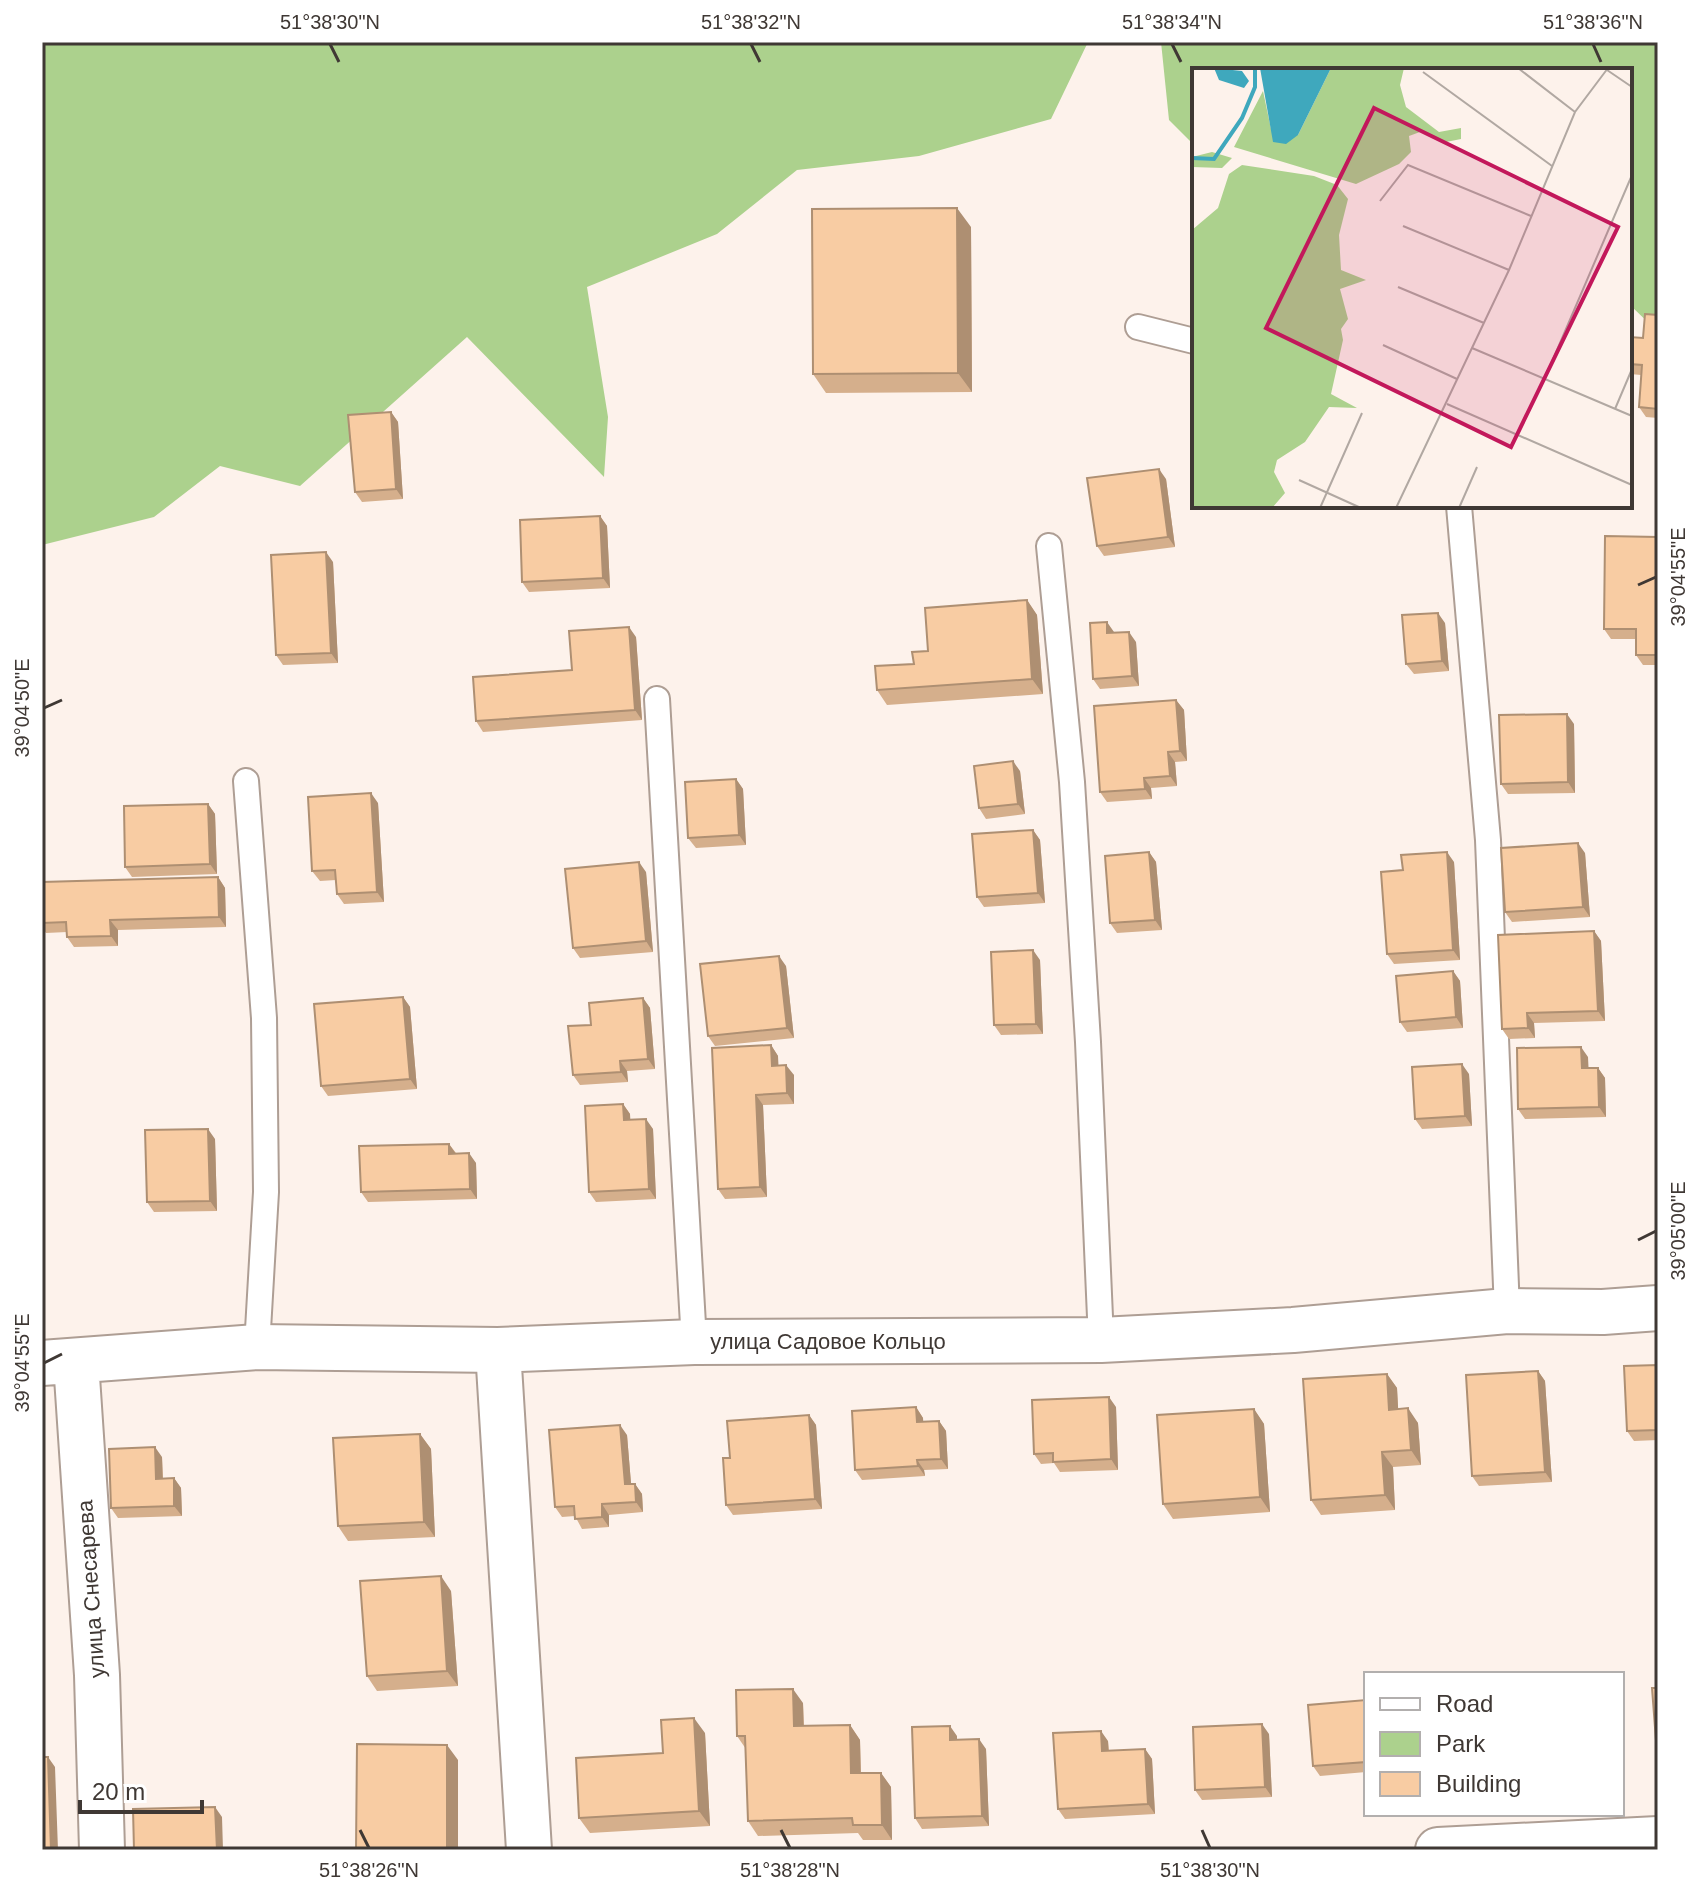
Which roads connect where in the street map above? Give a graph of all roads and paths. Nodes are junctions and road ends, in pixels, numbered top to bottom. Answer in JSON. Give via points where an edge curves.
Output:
{"nodes":[{"id":1,"x":1138,"y":327,"type":"dead end"},
{"id":2,"x":1192,"y":340,"type":"edge"},
{"id":3,"x":1459,"y":508,"type":"edge"},
{"id":4,"x":1049,"y":546,"type":"dead end"},
{"id":5,"x":657,"y":699,"type":"dead end"},
{"id":6,"x":246,"y":781,"type":"dead end"},
{"id":7,"x":1658,"y":1308,"type":"edge"},
{"id":8,"x":1507,"y":1311,"type":"junction"},
{"id":9,"x":1101,"y":1340,"type":"junction"},
{"id":10,"x":694,"y":1342,"type":"junction"},
{"id":11,"x":257,"y":1347,"type":"junction"},
{"id":12,"x":498,"y":1350,"type":"junction"},
{"id":13,"x":59,"y":1362,"type":"edge"},
{"id":14,"x":1658,"y":1839,"type":"edge"},
{"id":15,"x":102,"y":1850,"type":"edge"},
{"id":16,"x":529,"y":1850,"type":"edge"},
{"id":17,"x":1438,"y":1850,"type":"edge"}],
"edges":[{"from":1,"to":2,"type":"lane"},
{"from":3,"to":8,"type":"lane","via":[[1488,840]]},
{"from":4,"to":9,"type":"lane","via":[[1075,828]]},
{"from":5,"to":10,"type":"lane"},
{"from":6,"to":11,"type":"lane","via":[[264,1018],[266,1192]]},
{"from":7,"to":8,"type":"street","name":"улица Садовое Кольцо"},
{"from":8,"to":9,"type":"street","name":"улица Садовое Кольцо"},
{"from":9,"to":10,"type":"street","name":"улица Садовое Кольцо"},
{"from":10,"to":12,"type":"street","name":"улица Садовое Кольцо"},
{"from":11,"to":12,"type":"street","name":"улица Садовое Кольцо"},
{"from":11,"to":13,"type":"street","name":"улица Садовое Кольцо"},
{"from":12,"to":16,"type":"street"},
{"from":13,"to":15,"type":"street","name":"улица Снесарева","via":[[97,1675]]},
{"from":14,"to":17,"type":"street"}]}
